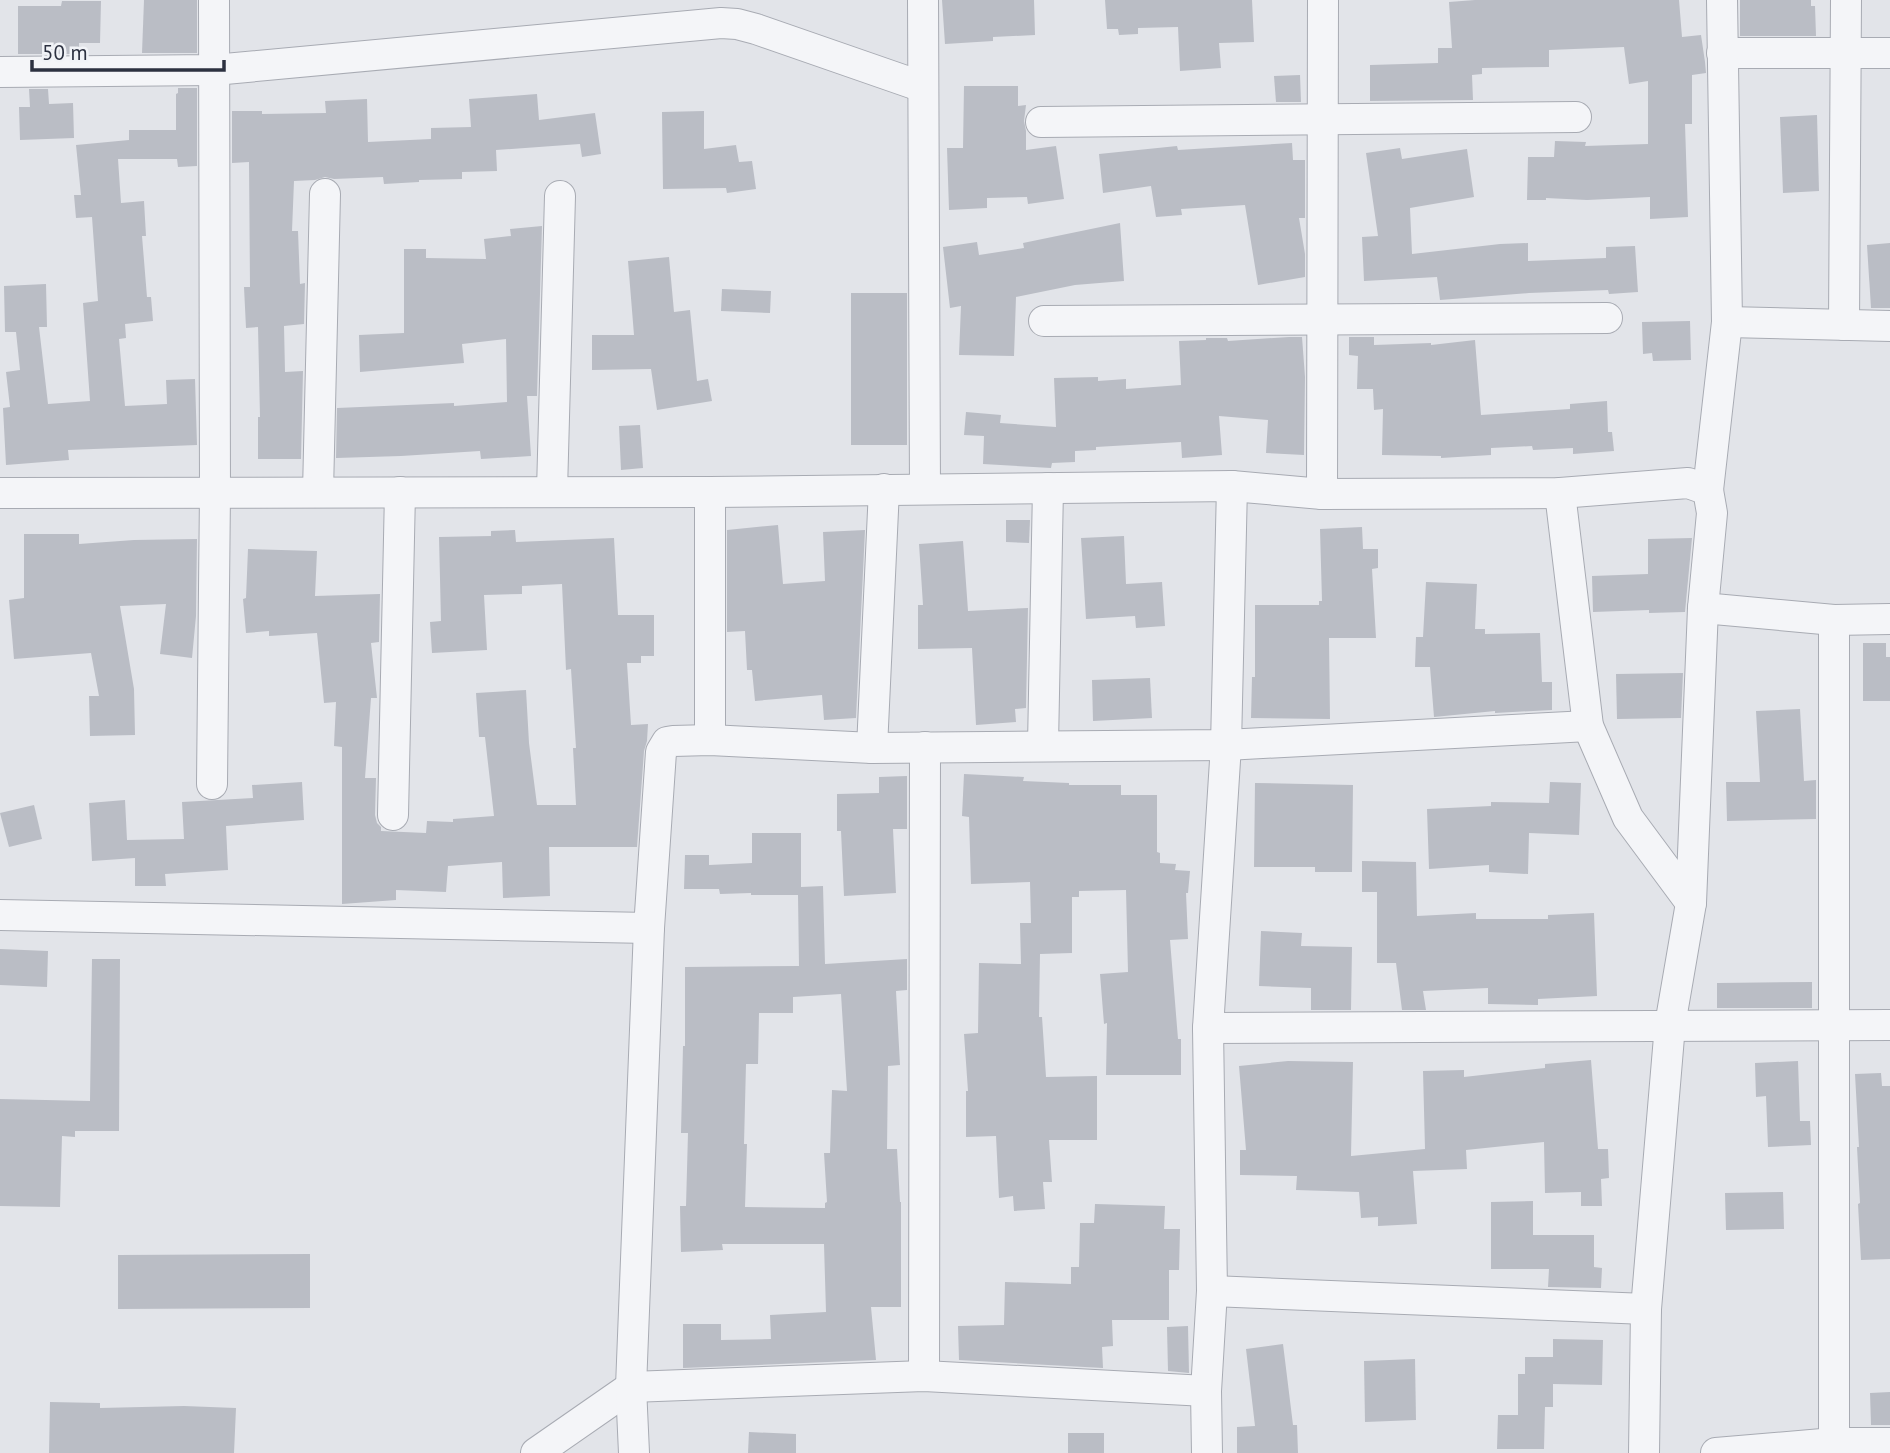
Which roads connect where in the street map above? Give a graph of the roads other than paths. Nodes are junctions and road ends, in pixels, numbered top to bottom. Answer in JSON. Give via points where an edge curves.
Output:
{"nodes":[{"id":1,"x":214,"y":0,"type":"edge"},
{"id":2,"x":923,"y":0,"type":"edge"},
{"id":3,"x":1323,"y":0,"type":"edge"},
{"id":4,"x":1722,"y":0,"type":"edge"},
{"id":5,"x":1846,"y":0,"type":"edge"},
{"id":6,"x":737,"y":12,"type":"edge"},
{"id":7,"x":1846,"y":52,"type":"junction"},
{"id":8,"x":1723,"y":53,"type":"junction"},
{"id":9,"x":1890,"y":53,"type":"edge"},
{"id":10,"x":214,"y":70,"type":"junction"},
{"id":11,"x":0,"y":72,"type":"edge"},
{"id":12,"x":923,"y":88,"type":"junction"},
{"id":13,"x":1576,"y":117,"type":"dead end"},
{"id":14,"x":1322,"y":120,"type":"junction"},
{"id":15,"x":1041,"y":122,"type":"dead end"},
{"id":16,"x":325,"y":194,"type":"dead end"},
{"id":17,"x":560,"y":196,"type":"dead end"},
{"id":18,"x":1607,"y":318,"type":"dead end"},
{"id":19,"x":1322,"y":320,"type":"junction"},
{"id":20,"x":1044,"y":321,"type":"dead end"},
{"id":21,"x":1727,"y":322,"type":"junction"},
{"id":22,"x":1844,"y":325,"type":"junction"},
{"id":23,"x":1890,"y":326,"type":"edge"},
{"id":24,"x":1232,"y":486,"type":"junction"},
{"id":25,"x":1048,"y":488,"type":"junction"},
{"id":26,"x":884,"y":489,"type":"junction"},
{"id":27,"x":925,"y":489,"type":"junction"},
{"id":28,"x":1708,"y":490,"type":"junction"},
{"id":29,"x":552,"y":491,"type":"junction"},
{"id":30,"x":215,"y":492,"type":"junction"},
{"id":31,"x":318,"y":492,"type":"junction"},
{"id":32,"x":400,"y":492,"type":"junction"},
{"id":33,"x":710,"y":492,"type":"junction"},
{"id":34,"x":0,"y":493,"type":"edge"},
{"id":35,"x":1560,"y":493,"type":"junction"},
{"id":36,"x":1322,"y":494,"type":"junction"},
{"id":37,"x":1703,"y":608,"type":"junction"},
{"id":38,"x":1890,"y":619,"type":"edge"},
{"id":39,"x":1834,"y":620,"type":"junction"},
{"id":40,"x":1588,"y":726,"type":"junction"},
{"id":41,"x":710,"y":740,"type":"junction"},
{"id":42,"x":1043,"y":745,"type":"junction"},
{"id":43,"x":1226,"y":745,"type":"junction"},
{"id":44,"x":872,"y":747,"type":"junction"},
{"id":45,"x":925,"y":747,"type":"junction"},
{"id":46,"x":212,"y":784,"type":"dead end"},
{"id":47,"x":393,"y":815,"type":"dead end"},
{"id":48,"x":1690,"y":903,"type":"junction"},
{"id":49,"x":0,"y":915,"type":"edge"},
{"id":50,"x":649,"y":928,"type":"junction"},
{"id":51,"x":1670,"y":1025,"type":"junction"},
{"id":52,"x":1890,"y":1025,"type":"edge"},
{"id":53,"x":1833,"y":1026,"type":"junction"},
{"id":54,"x":1208,"y":1028,"type":"junction"},
{"id":55,"x":1212,"y":1291,"type":"junction"},
{"id":56,"x":1646,"y":1309,"type":"junction"},
{"id":57,"x":924,"y":1376,"type":"junction"},
{"id":58,"x":631,"y":1387,"type":"junction"},
{"id":59,"x":1206,"y":1391,"type":"junction"},
{"id":60,"x":1890,"y":1443,"type":"edge"},
{"id":61,"x":1834,"y":1448,"type":"edge"},
{"id":62,"x":536,"y":1453,"type":"edge"},
{"id":63,"x":634,"y":1453,"type":"edge"},
{"id":64,"x":1207,"y":1453,"type":"edge"},
{"id":65,"x":1644,"y":1453,"type":"edge"},
{"id":66,"x":1716,"y":1453,"type":"edge"}],
"edges":[{"from":1,"to":10,"type":"street"},
{"from":2,"to":12,"type":"street"},
{"from":3,"to":14,"type":"street"},
{"from":4,"to":8,"type":"street"},
{"from":5,"to":7,"type":"street"},
{"from":6,"to":10,"type":"street","via":[[721,23]]},
{"from":6,"to":12,"type":"street"},
{"from":7,"to":8,"type":"street"},
{"from":7,"to":9,"type":"street"},
{"from":7,"to":22,"type":"street"},
{"from":8,"to":21,"type":"street"},
{"from":10,"to":11,"type":"street"},
{"from":10,"to":30,"type":"street"},
{"from":12,"to":27,"type":"street"},
{"from":13,"to":14,"type":"street"},
{"from":14,"to":15,"type":"street"},
{"from":14,"to":19,"type":"street"},
{"from":16,"to":31,"type":"street"},
{"from":17,"to":29,"type":"street"},
{"from":18,"to":19,"type":"street"},
{"from":19,"to":20,"type":"street"},
{"from":19,"to":36,"type":"street"},
{"from":21,"to":22,"type":"street"},
{"from":21,"to":28,"type":"street"},
{"from":22,"to":23,"type":"street"},
{"from":24,"to":25,"type":"street"},
{"from":24,"to":36,"type":"street"},
{"from":24,"to":43,"type":"street"},
{"from":25,"to":27,"type":"street"},
{"from":25,"to":42,"type":"street"},
{"from":26,"to":27,"type":"street"},
{"from":26,"to":33,"type":"street"},
{"from":26,"to":44,"type":"street"},
{"from":28,"to":35,"type":"street","via":[[1688,483]]},
{"from":28,"to":37,"type":"street","via":[[1712,513]]},
{"from":29,"to":32,"type":"street"},
{"from":29,"to":33,"type":"street"},
{"from":30,"to":31,"type":"street"},
{"from":30,"to":34,"type":"street"},
{"from":30,"to":46,"type":"street"},
{"from":31,"to":32,"type":"street"},
{"from":32,"to":47,"type":"street"},
{"from":33,"to":41,"type":"street"},
{"from":35,"to":36,"type":"street"},
{"from":35,"to":40,"type":"street"},
{"from":37,"to":39,"type":"street"},
{"from":37,"to":48,"type":"street"},
{"from":38,"to":39,"type":"street"},
{"from":39,"to":53,"type":"street"},
{"from":40,"to":43,"type":"street"},
{"from":40,"to":48,"type":"street","via":[[1628,818]]},
{"from":41,"to":44,"type":"street"},
{"from":41,"to":50,"type":"street","via":[[667,742],[661,752]]},
{"from":42,"to":43,"type":"street"},
{"from":42,"to":45,"type":"street"},
{"from":43,"to":54,"type":"street"},
{"from":44,"to":45,"type":"street"},
{"from":45,"to":57,"type":"street"},
{"from":48,"to":51,"type":"street"},
{"from":49,"to":50,"type":"street"},
{"from":50,"to":58,"type":"street"},
{"from":51,"to":53,"type":"street"},
{"from":51,"to":54,"type":"street"},
{"from":51,"to":56,"type":"street"},
{"from":52,"to":53,"type":"street"},
{"from":53,"to":61,"type":"street"},
{"from":54,"to":55,"type":"street"},
{"from":55,"to":56,"type":"street"},
{"from":55,"to":59,"type":"street"},
{"from":56,"to":65,"type":"street"},
{"from":57,"to":58,"type":"street"},
{"from":57,"to":59,"type":"street"},
{"from":58,"to":62,"type":"street"},
{"from":58,"to":63,"type":"street"},
{"from":59,"to":64,"type":"street"},
{"from":60,"to":61,"type":"street"},
{"from":61,"to":66,"type":"street"}]}
